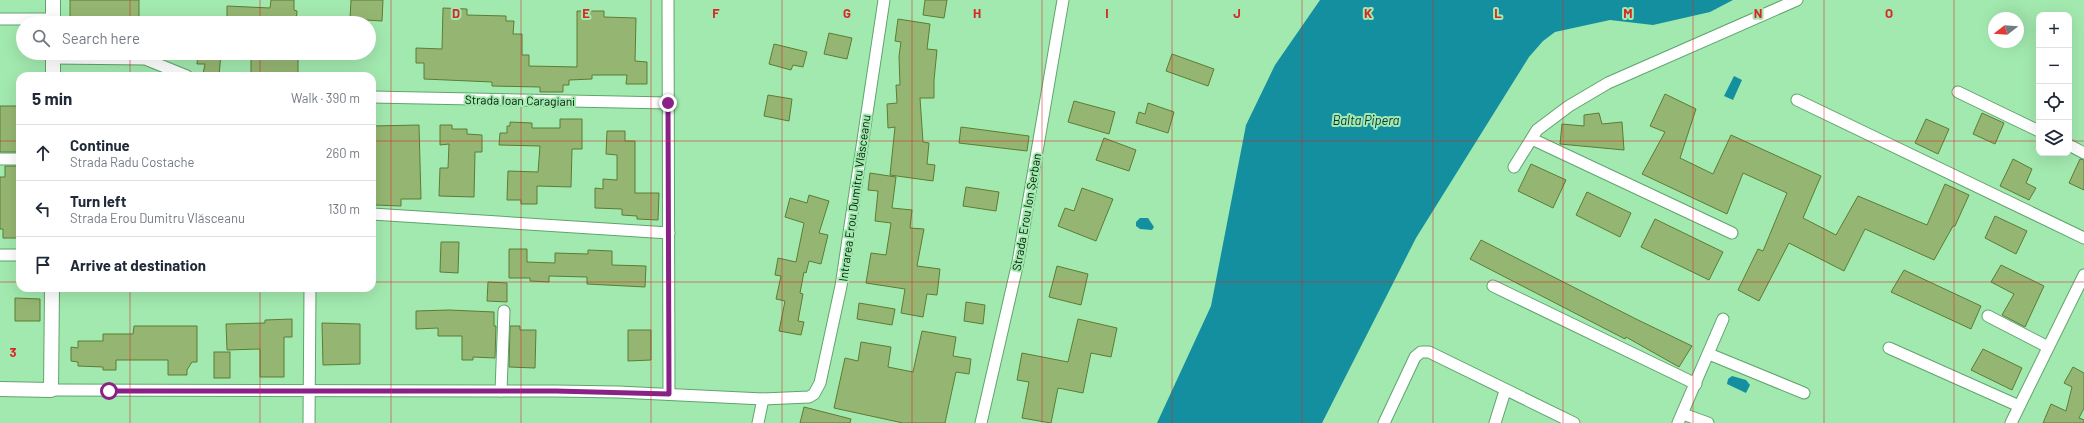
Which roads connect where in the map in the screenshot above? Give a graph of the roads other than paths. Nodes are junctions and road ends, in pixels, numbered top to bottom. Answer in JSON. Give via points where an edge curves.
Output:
{"nodes":[{"id":1,"x":53,"y":0,"type":"edge"},
{"id":2,"x":667,"y":0,"type":"edge"},
{"id":3,"x":884,"y":0,"type":"edge"},
{"id":4,"x":1063,"y":0,"type":"edge"},
{"id":5,"x":1797,"y":0,"type":"edge"},
{"id":6,"x":53,"y":16,"type":"edge"},
{"id":7,"x":0,"y":19,"type":"edge"},
{"id":8,"x":16,"y":20,"type":"edge"},
{"id":9,"x":53,"y":60,"type":"edge"},
{"id":10,"x":147,"y":60,"type":"edge"},
{"id":11,"x":53,"y":72,"type":"edge"},
{"id":12,"x":177,"y":72,"type":"edge"},
{"id":13,"x":1958,"y":92,"type":"dead end"},
{"id":14,"x":376,"y":97,"type":"edge"},
{"id":15,"x":1797,"y":100,"type":"dead end"},
{"id":16,"x":668,"y":103,"type":"junction"},
{"id":17,"x":2036,"y":130,"type":"edge"},
{"id":18,"x":1532,"y":139,"type":"junction"},
{"id":19,"x":2072,"y":147,"type":"edge"},
{"id":20,"x":2084,"y":153,"type":"edge"},
{"id":21,"x":0,"y":159,"type":"edge"},
{"id":22,"x":16,"y":159,"type":"edge"},
{"id":23,"x":1514,"y":167,"type":"dead end"},
{"id":24,"x":376,"y":214,"type":"edge"},
{"id":25,"x":669,"y":233,"type":"junction"},
{"id":26,"x":1732,"y":233,"type":"dead end"},
{"id":27,"x":2084,"y":238,"type":"edge"},
{"id":28,"x":0,"y":255,"type":"edge"},
{"id":29,"x":16,"y":255,"type":"edge"},
{"id":30,"x":2084,"y":275,"type":"edge"},
{"id":31,"x":1493,"y":286,"type":"dead end"},
{"id":32,"x":52,"y":292,"type":"edge"},
{"id":33,"x":310,"y":292,"type":"edge"},
{"id":34,"x":504,"y":312,"type":"dead end"},
{"id":35,"x":1988,"y":316,"type":"dead end"},
{"id":36,"x":1723,"y":319,"type":"dead end"},
{"id":37,"x":2048,"y":347,"type":"junction"},
{"id":38,"x":1889,"y":348,"type":"dead end"},
{"id":39,"x":1709,"y":354,"type":"junction"},
{"id":40,"x":1696,"y":384,"type":"junction"},
{"id":41,"x":0,"y":389,"type":"edge"},
{"id":42,"x":51,"y":390,"type":"junction"},
{"id":43,"x":309,"y":391,"type":"junction"},
{"id":44,"x":501,"y":391,"type":"junction"},
{"id":45,"x":1505,"y":391,"type":"junction"},
{"id":46,"x":1804,"y":393,"type":"dead end"},
{"id":47,"x":669,"y":394,"type":"junction"},
{"id":48,"x":763,"y":399,"type":"junction"},
{"id":49,"x":2019,"y":406,"type":"junction"},
{"id":50,"x":1680,"y":418,"type":"edge"},
{"id":51,"x":309,"y":423,"type":"edge"},
{"id":52,"x":758,"y":423,"type":"edge"},
{"id":53,"x":982,"y":423,"type":"edge"},
{"id":54,"x":1384,"y":423,"type":"edge"},
{"id":55,"x":1495,"y":423,"type":"edge"},
{"id":56,"x":1574,"y":423,"type":"edge"},
{"id":57,"x":1708,"y":423,"type":"edge"},
{"id":58,"x":2011,"y":423,"type":"edge"}],
"edges":[{"from":1,"to":6,"type":"street"},
{"from":2,"to":16,"type":"street"},
{"from":3,"to":48,"type":"street","name":"Intrarea Erou Dumitru Vlăsceanu","via":[[841,286],[820,383],[814,394],[802,399]]},
{"from":4,"to":53,"type":"street","name":"Strada Erou Ion Șerban","via":[[1018,262]]},
{"from":5,"to":18,"type":"street","via":[[1608,83],[1569,106],[1537,130]]},
{"from":7,"to":8,"type":"street"},
{"from":9,"to":11,"type":"street"},
{"from":10,"to":12,"type":"street"},
{"from":13,"to":17,"type":"street"},
{"from":14,"to":16,"type":"street","name":"Strada Ioan Caragiani"},
{"from":15,"to":27,"type":"street"},
{"from":16,"to":25,"type":"street"},
{"from":18,"to":23,"type":"street"},
{"from":18,"to":26,"type":"street"},
{"from":19,"to":20,"type":"street"},
{"from":21,"to":22,"type":"street"},
{"from":24,"to":25,"type":"street"},
{"from":25,"to":47,"type":"street"},
{"from":28,"to":29,"type":"street"},
{"from":30,"to":37,"type":"street"},
{"from":31,"to":40,"type":"street"},
{"from":32,"to":42,"type":"street"},
{"from":33,"to":43,"type":"street"},
{"from":34,"to":44,"type":"street"},
{"from":35,"to":37,"type":"street"},
{"from":36,"to":39,"type":"street"},
{"from":37,"to":49,"type":"street"},
{"from":38,"to":49,"type":"street"},
{"from":39,"to":40,"type":"street"},
{"from":39,"to":46,"type":"street"},
{"from":40,"to":50,"type":"street"},
{"from":41,"to":42,"type":"street"},
{"from":42,"to":43,"type":"street"},
{"from":43,"to":44,"type":"street"},
{"from":43,"to":51,"type":"street"},
{"from":44,"to":47,"type":"street"},
{"from":45,"to":54,"type":"street","via":[[1429,352],[1421,352],[1415,357]]},
{"from":45,"to":55,"type":"street"},
{"from":45,"to":56,"type":"street"},
{"from":47,"to":48,"type":"street"},
{"from":48,"to":52,"type":"street"},
{"from":49,"to":58,"type":"street"},
{"from":50,"to":57,"type":"street"}]}
